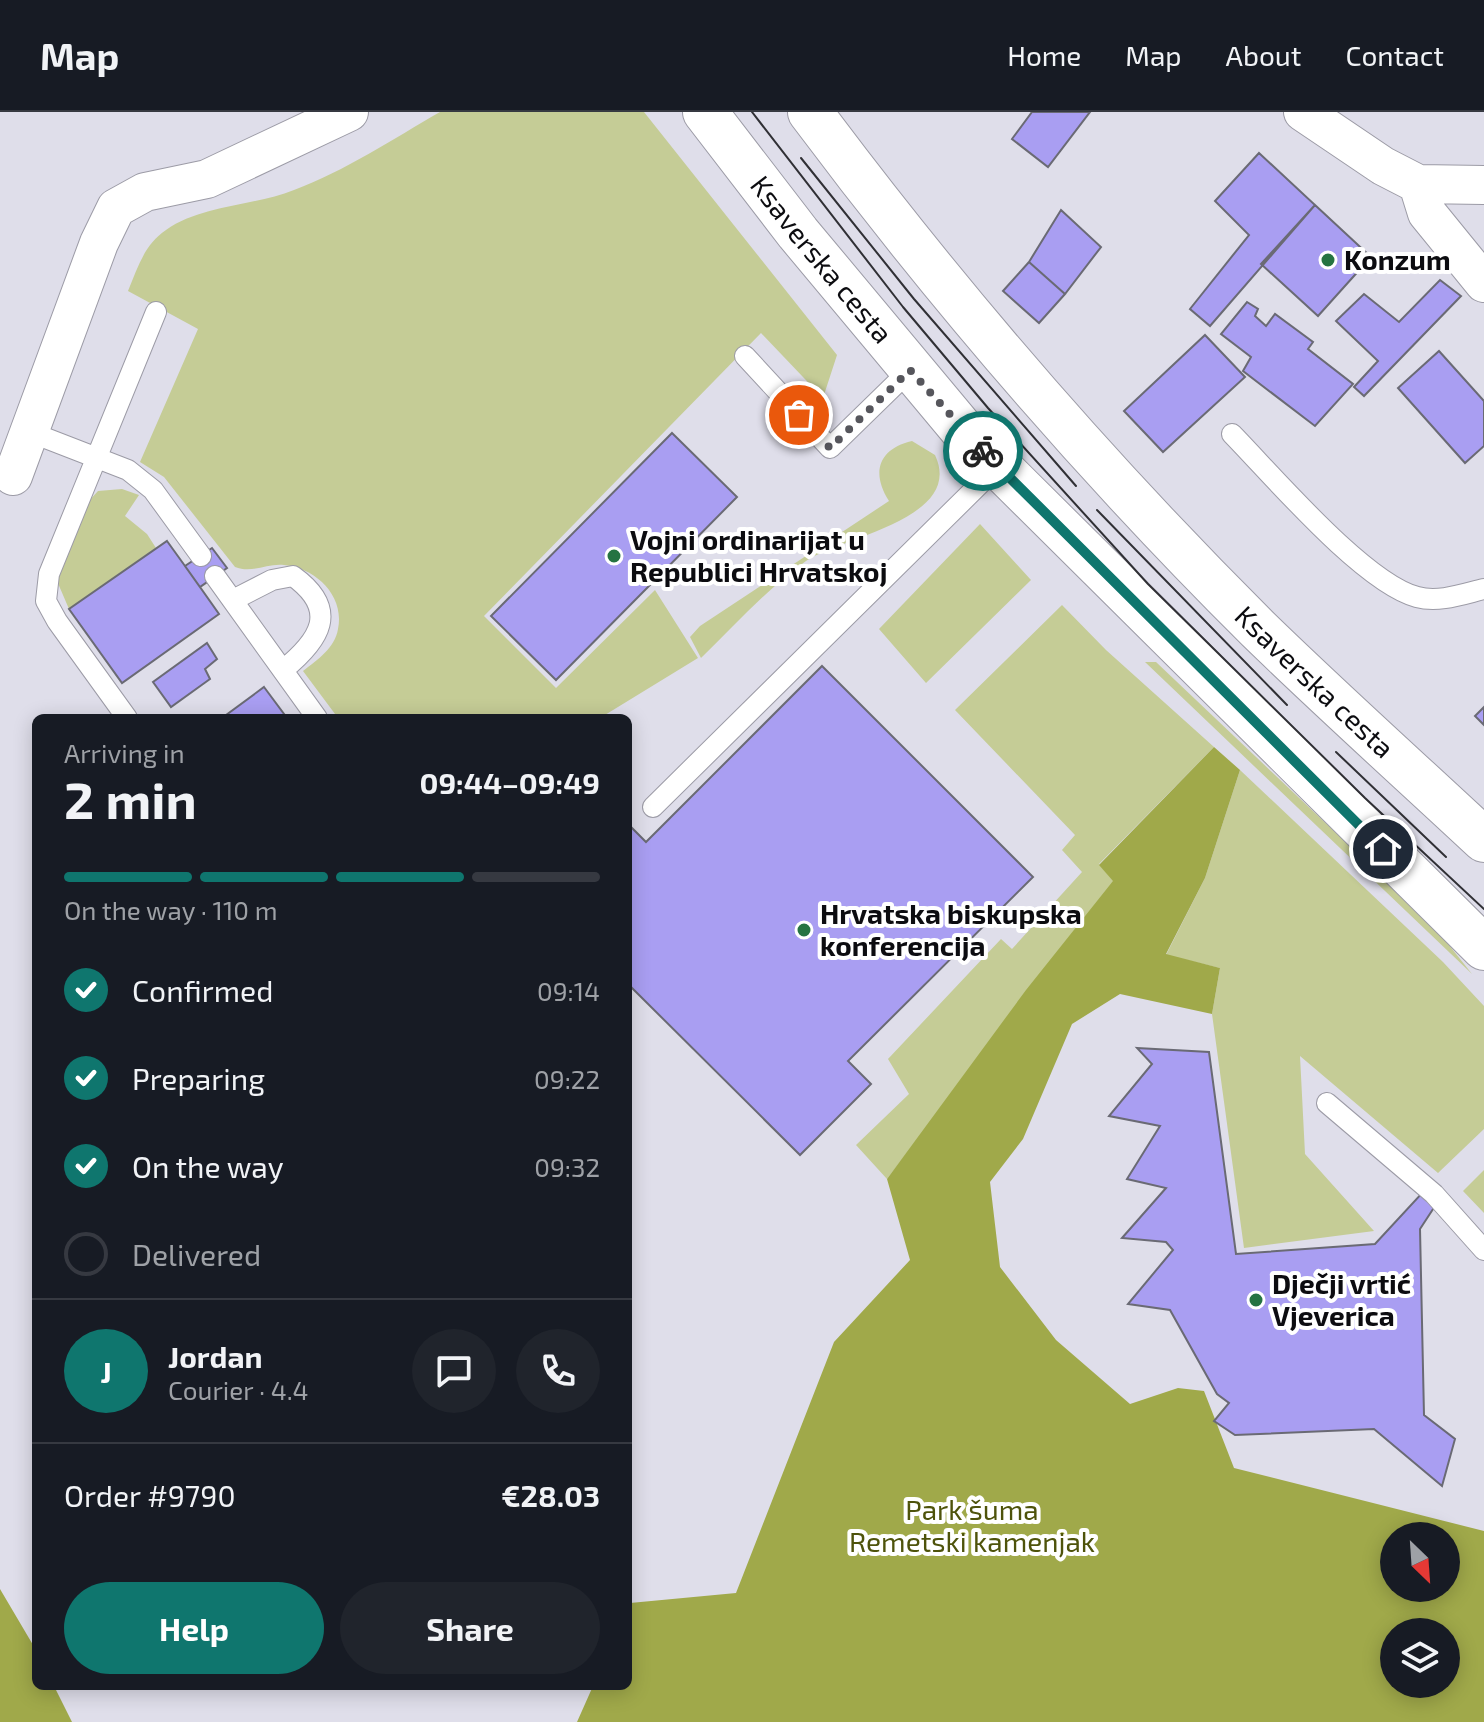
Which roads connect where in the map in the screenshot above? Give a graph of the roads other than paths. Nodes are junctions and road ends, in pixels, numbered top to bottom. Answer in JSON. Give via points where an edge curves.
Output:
{"nodes":[{"id":1,"x":349,"y":112,"type":"edge"},
{"id":2,"x":705,"y":112,"type":"edge"},
{"id":3,"x":810,"y":112,"type":"edge"},
{"id":4,"x":1323,"y":118,"type":"edge"},
{"id":5,"x":1418,"y":184,"type":"junction"},
{"id":6,"x":1484,"y":185,"type":"edge"},
{"id":7,"x":1484,"y":283,"type":"edge"},
{"id":8,"x":156,"y":312,"type":"dead end"},
{"id":9,"x":745,"y":356,"type":"dead end"},
{"id":10,"x":910,"y":370,"type":"junction"},
{"id":11,"x":30,"y":432,"type":"junction"},
{"id":12,"x":1232,"y":434,"type":"dead end"},
{"id":13,"x":95,"y":456,"type":"junction"},
{"id":14,"x":998,"y":466,"type":"junction"},
{"id":15,"x":13,"y":476,"type":"dead end"},
{"id":16,"x":201,"y":556,"type":"dead end"},
{"id":17,"x":215,"y":576,"type":"dead end"},
{"id":18,"x":1484,"y":589,"type":"edge"},
{"id":19,"x":233,"y":600,"type":"junction"},
{"id":20,"x":283,"y":670,"type":"junction"},
{"id":21,"x":124,"y":714,"type":"edge"},
{"id":22,"x":314,"y":714,"type":"edge"},
{"id":23,"x":653,"y":807,"type":"dead end"},
{"id":24,"x":1484,"y":840,"type":"edge"},
{"id":25,"x":1484,"y":948,"type":"edge"},
{"id":26,"x":1327,"y":1103,"type":"dead end"},
{"id":27,"x":1484,"y":1250,"type":"edge"}],
"edges":[{"from":1,"to":11,"type":"street","via":[[207,179],[145,192],[116,208]]},
{"from":2,"to":10,"type":"main road","name":"Ksaverska cesta"},
{"from":3,"to":24,"type":"main road","name":"Ksaverska cesta","via":[[944,283],[1128,493],[1259,629]]},
{"from":4,"to":5,"type":"street"},
{"from":5,"to":6,"type":"street"},
{"from":5,"to":7,"type":"street","via":[[1427,213]]},
{"from":8,"to":13,"type":"lane"},
{"from":9,"to":10,"type":"lane","via":[[830,448]]},
{"from":10,"to":14,"type":"main road","name":"Ksaverska cesta"},
{"from":11,"to":13,"type":"lane"},
{"from":11,"to":15,"type":"street"},
{"from":12,"to":18,"type":"lane","via":[[1367,570],[1417,597],[1450,598]]},
{"from":13,"to":16,"type":"lane","via":[[128,470],[153,490]]},
{"from":13,"to":21,"type":"lane","via":[[49,574],[46,601]]},
{"from":14,"to":23,"type":"lane"},
{"from":14,"to":25,"type":"main road","name":"Ksaverska cesta"},
{"from":17,"to":19,"type":"lane"},
{"from":19,"to":20,"type":"lane"},
{"from":19,"to":20,"type":"lane","via":[[272,580],[293,576],[311,589],[320,608],[320,629],[310,648]]},
{"from":20,"to":22,"type":"lane"},
{"from":26,"to":27,"type":"lane","via":[[1434,1194]]}]}
